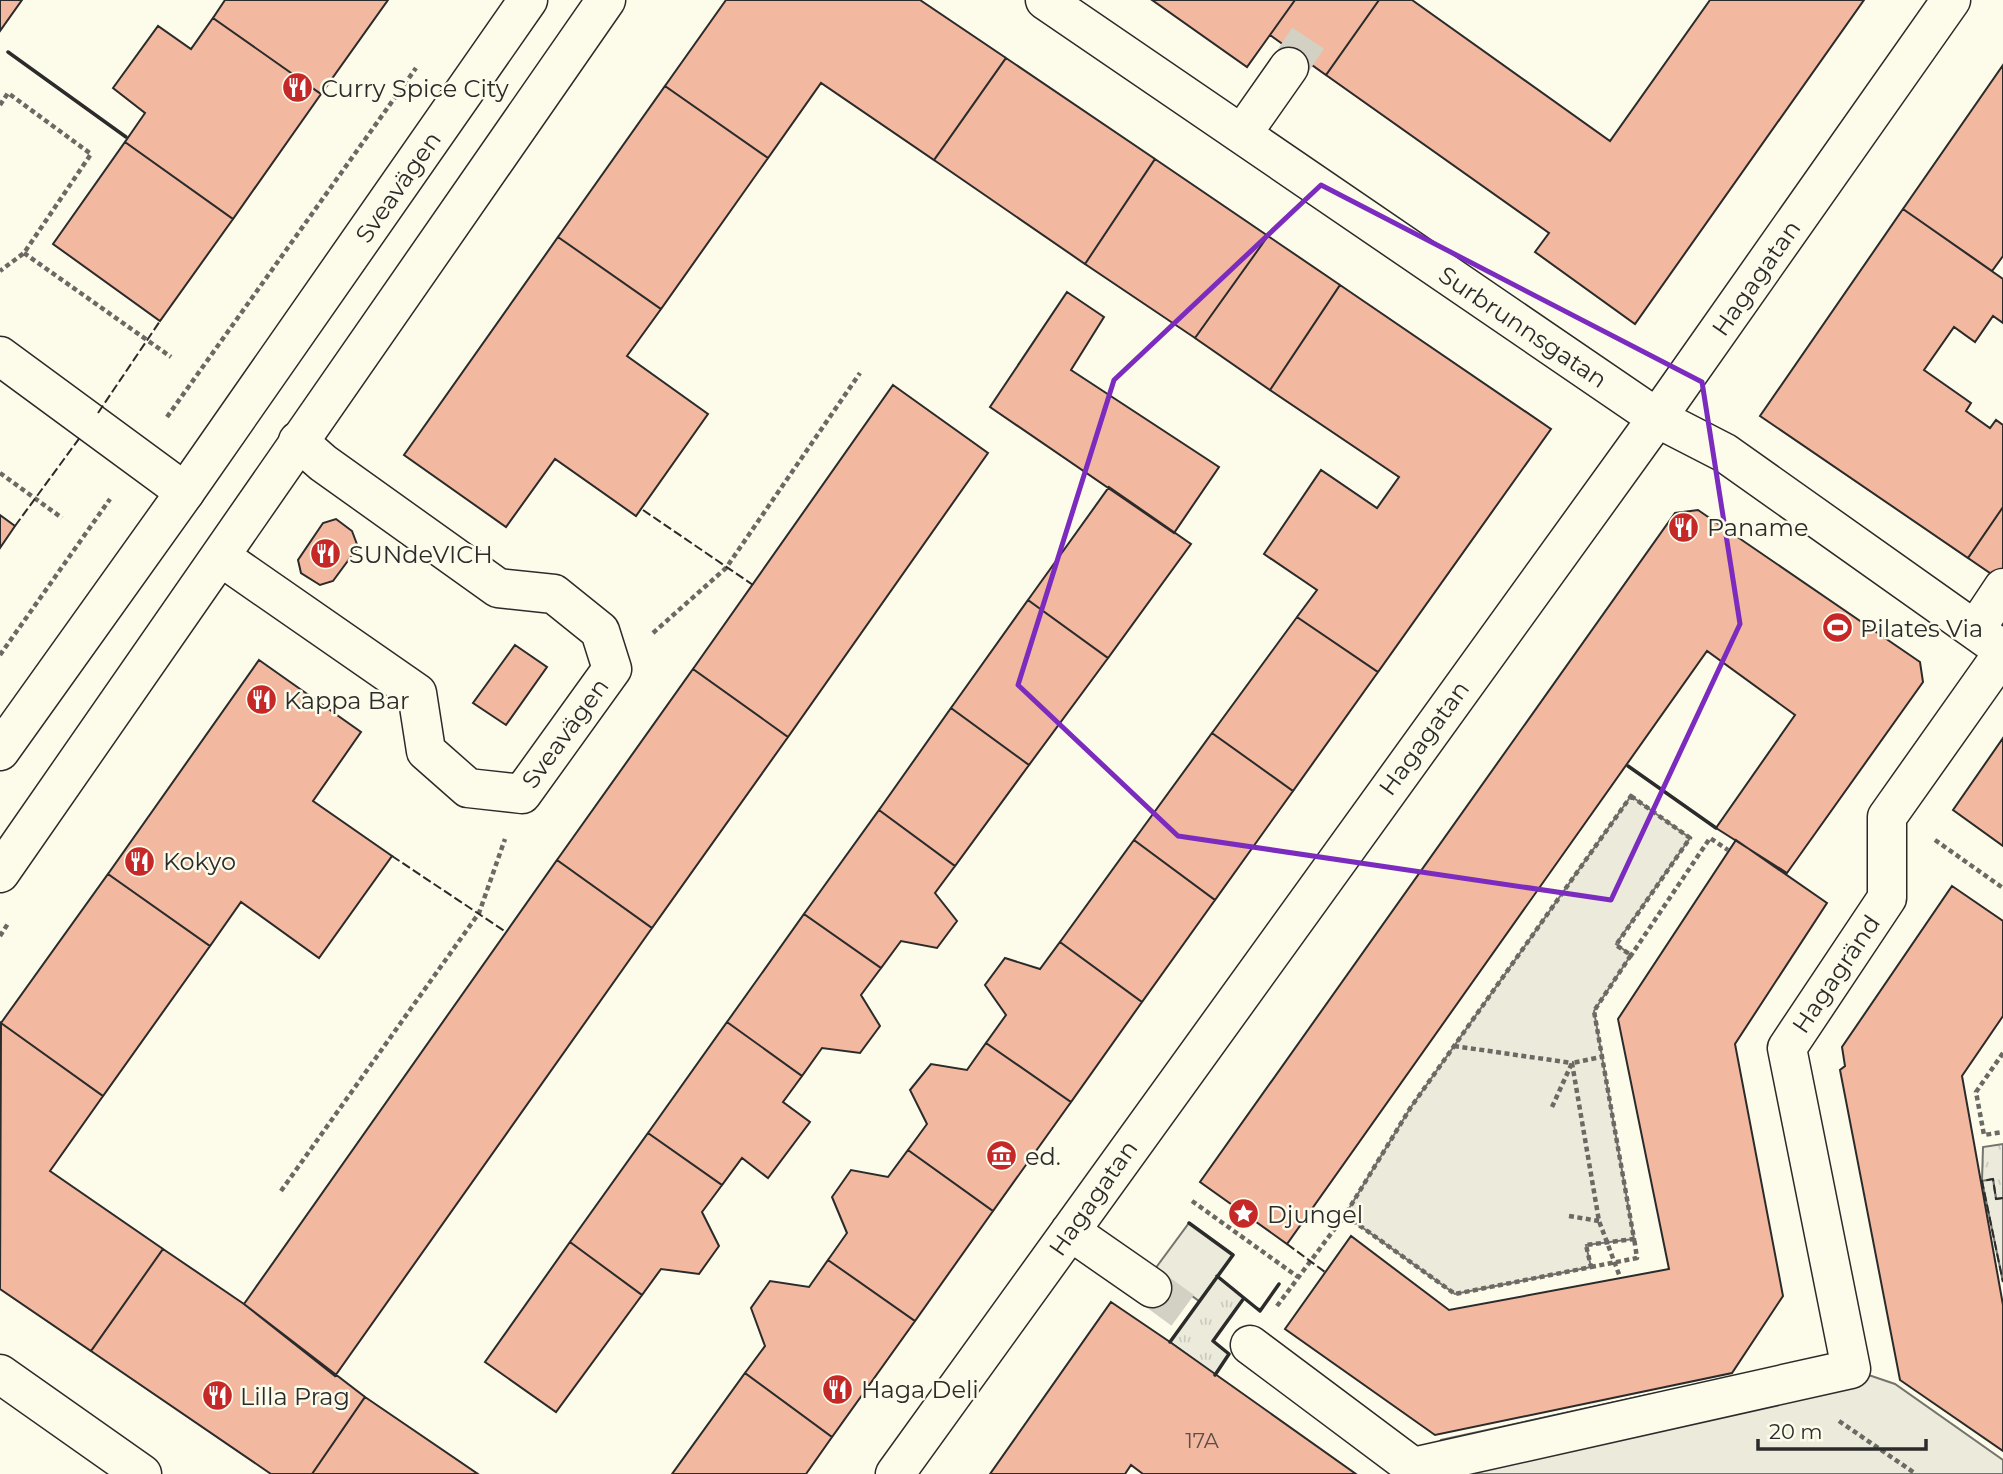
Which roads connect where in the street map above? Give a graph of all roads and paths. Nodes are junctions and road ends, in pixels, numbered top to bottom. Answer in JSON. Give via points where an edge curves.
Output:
{"nodes":[{"id":1,"x":528,"y":0,"type":"edge"},
{"id":2,"x":606,"y":0,"type":"edge"},
{"id":3,"x":1045,"y":0,"type":"edge"},
{"id":4,"x":1951,"y":0,"type":"edge"},
{"id":5,"x":418,"y":66,"type":"dead end"},
{"id":6,"x":1289,"y":67,"type":"tunnel mouth"},
{"id":7,"x":0,"y":105,"type":"edge"},
{"id":8,"x":1242,"y":134,"type":"junction"},
{"id":9,"x":24,"y":253,"type":"junction"},
{"id":10,"x":0,"y":271,"type":"edge"},
{"id":11,"x":0,"y":356,"type":"edge"},
{"id":12,"x":171,"y":357,"type":"dead end"},
{"id":13,"x":860,"y":373,"type":"dead end"},
{"id":14,"x":1657,"y":418,"type":"junction"},
{"id":15,"x":298,"y":441,"type":"junction"},
{"id":16,"x":139,"y":457,"type":"junction"},
{"id":17,"x":0,"y":473,"type":"edge"},
{"id":18,"x":186,"y":492,"type":"junction"},
{"id":19,"x":62,"y":518,"type":"dead end"},
{"id":20,"x":221,"y":557,"type":"junction"},
{"id":21,"x":2003,"y":588,"type":"edge"},
{"id":22,"x":1994,"y":644,"type":"edge"},
{"id":23,"x":0,"y":655,"type":"edge"},
{"id":24,"x":612,"y":669,"type":"junction"},
{"id":25,"x":0,"y":751,"type":"edge"},
{"id":26,"x":522,"y":794,"type":"junction"},
{"id":27,"x":1893,"y":809,"type":"junction"},
{"id":28,"x":1728,"y":850,"type":"dead end"},
{"id":29,"x":0,"y":873,"type":"edge"},
{"id":30,"x":2003,"y":888,"type":"edge"},
{"id":31,"x":1631,"y":955,"type":"junction"},
{"id":32,"x":1454,"y":1046,"type":"junction"},
{"id":33,"x":2003,"y":1053,"type":"edge"},
{"id":34,"x":1601,"y":1057,"type":"junction"},
{"id":35,"x":1572,"y":1063,"type":"junction"},
{"id":36,"x":1552,"y":1107,"type":"dead end"},
{"id":37,"x":2003,"y":1132,"type":"edge"},
{"id":38,"x":282,"y":1191,"type":"dead end"},
{"id":39,"x":1192,"y":1200,"type":"dead end"},
{"id":40,"x":1345,"y":1215,"type":"junction"},
{"id":41,"x":1569,"y":1216,"type":"dead end"},
{"id":42,"x":1599,"y":1221,"type":"junction"},
{"id":43,"x":1070,"y":1231,"type":"junction"},
{"id":44,"x":1634,"y":1239,"type":"junction"},
{"id":45,"x":1608,"y":1242,"type":"junction"},
{"id":46,"x":1617,"y":1262,"type":"junction"},
{"id":47,"x":1591,"y":1267,"type":"junction"},
{"id":48,"x":1298,"y":1277,"type":"junction"},
{"id":49,"x":1620,"y":1277,"type":"dead end"},
{"id":50,"x":1152,"y":1288,"type":"tunnel mouth"},
{"id":51,"x":1288,"y":1290,"type":"dead end"},
{"id":52,"x":1250,"y":1345,"type":"dead end"},
{"id":53,"x":0,"y":1374,"type":"edge"},
{"id":54,"x":126,"y":1469,"type":"edge"},
{"id":55,"x":1414,"y":1471,"type":"edge"},
{"id":56,"x":895,"y":1474,"type":"edge"}],
"edges":[{"from":1,"to":18,"type":"street","name":"Sveavägen"},
{"from":2,"to":15,"type":"street"},
{"from":3,"to":8,"type":"street","name":"Surbrunnsgatan"},
{"from":4,"to":14,"type":"street","name":"Hagagatan"},
{"from":5,"to":16,"type":"path"},
{"from":6,"to":8,"type":"street"},
{"from":7,"to":9,"type":"path","via":[[8,93],[91,154]]},
{"from":8,"to":14,"type":"street","name":"Surbrunnsgatan"},
{"from":9,"to":10,"type":"path"},
{"from":9,"to":12,"type":"path"},
{"from":11,"to":16,"type":"street"},
{"from":13,"to":24,"type":"path","via":[[726,568]]},
{"from":14,"to":22,"type":"street","name":"Surbrunnsgatan","via":[[1725,453]]},
{"from":14,"to":43,"type":"street","name":"Hagagatan"},
{"from":15,"to":20,"type":"street"},
{"from":15,"to":24,"type":"street","name":"Sveavägen","via":[[498,588],[554,594],[600,631]]},
{"from":16,"to":18,"type":"street"},
{"from":16,"to":23,"type":"path"},
{"from":17,"to":19,"type":"path"},
{"from":18,"to":25,"type":"street","name":"Sveavägen"},
{"from":20,"to":26,"type":"street","name":"Sveavägen","via":[[417,693],[426,751],[468,788]]},
{"from":20,"to":29,"type":"street"},
{"from":21,"to":22,"type":"street","name":"Hagagränd"},
{"from":22,"to":27,"type":"street","name":"Hagagränd"},
{"from":24,"to":26,"type":"street","name":"Sveavägen"},
{"from":26,"to":38,"type":"path","via":[[479,913]]},
{"from":27,"to":30,"type":"path"},
{"from":27,"to":55,"type":"street","name":"Hagagränd","via":[[1887,817],[1887,898],[1787,1048],[1851,1368]]},
{"from":28,"to":31,"type":"path","via":[[1710,838]]},
{"from":31,"to":32,"type":"path","via":[[1616,944],[1689,838],[1631,796]]},
{"from":31,"to":34,"type":"path","via":[[1594,1011]]},
{"from":32,"to":35,"type":"path"},
{"from":32,"to":40,"type":"path"},
{"from":33,"to":37,"type":"path","via":[[1976,1092],[1984,1135]]},
{"from":34,"to":35,"type":"path"},
{"from":34,"to":44,"type":"path"},
{"from":35,"to":36,"type":"path"},
{"from":35,"to":42,"type":"path"},
{"from":39,"to":48,"type":"path"},
{"from":40,"to":47,"type":"path","via":[[1455,1294]]},
{"from":40,"to":48,"type":"path"},
{"from":41,"to":42,"type":"path"},
{"from":42,"to":45,"type":"path"},
{"from":43,"to":50,"type":"street"},
{"from":43,"to":56,"type":"street","name":"Hagagatan"},
{"from":44,"to":45,"type":"path"},
{"from":44,"to":46,"type":"path","via":[[1637,1258]]},
{"from":45,"to":46,"type":"path"},
{"from":45,"to":47,"type":"path","via":[[1586,1245]]},
{"from":46,"to":47,"type":"path"},
{"from":46,"to":49,"type":"path"},
{"from":48,"to":51,"type":"path"},
{"from":52,"to":55,"type":"street"},
{"from":53,"to":54,"type":"street"}]}
